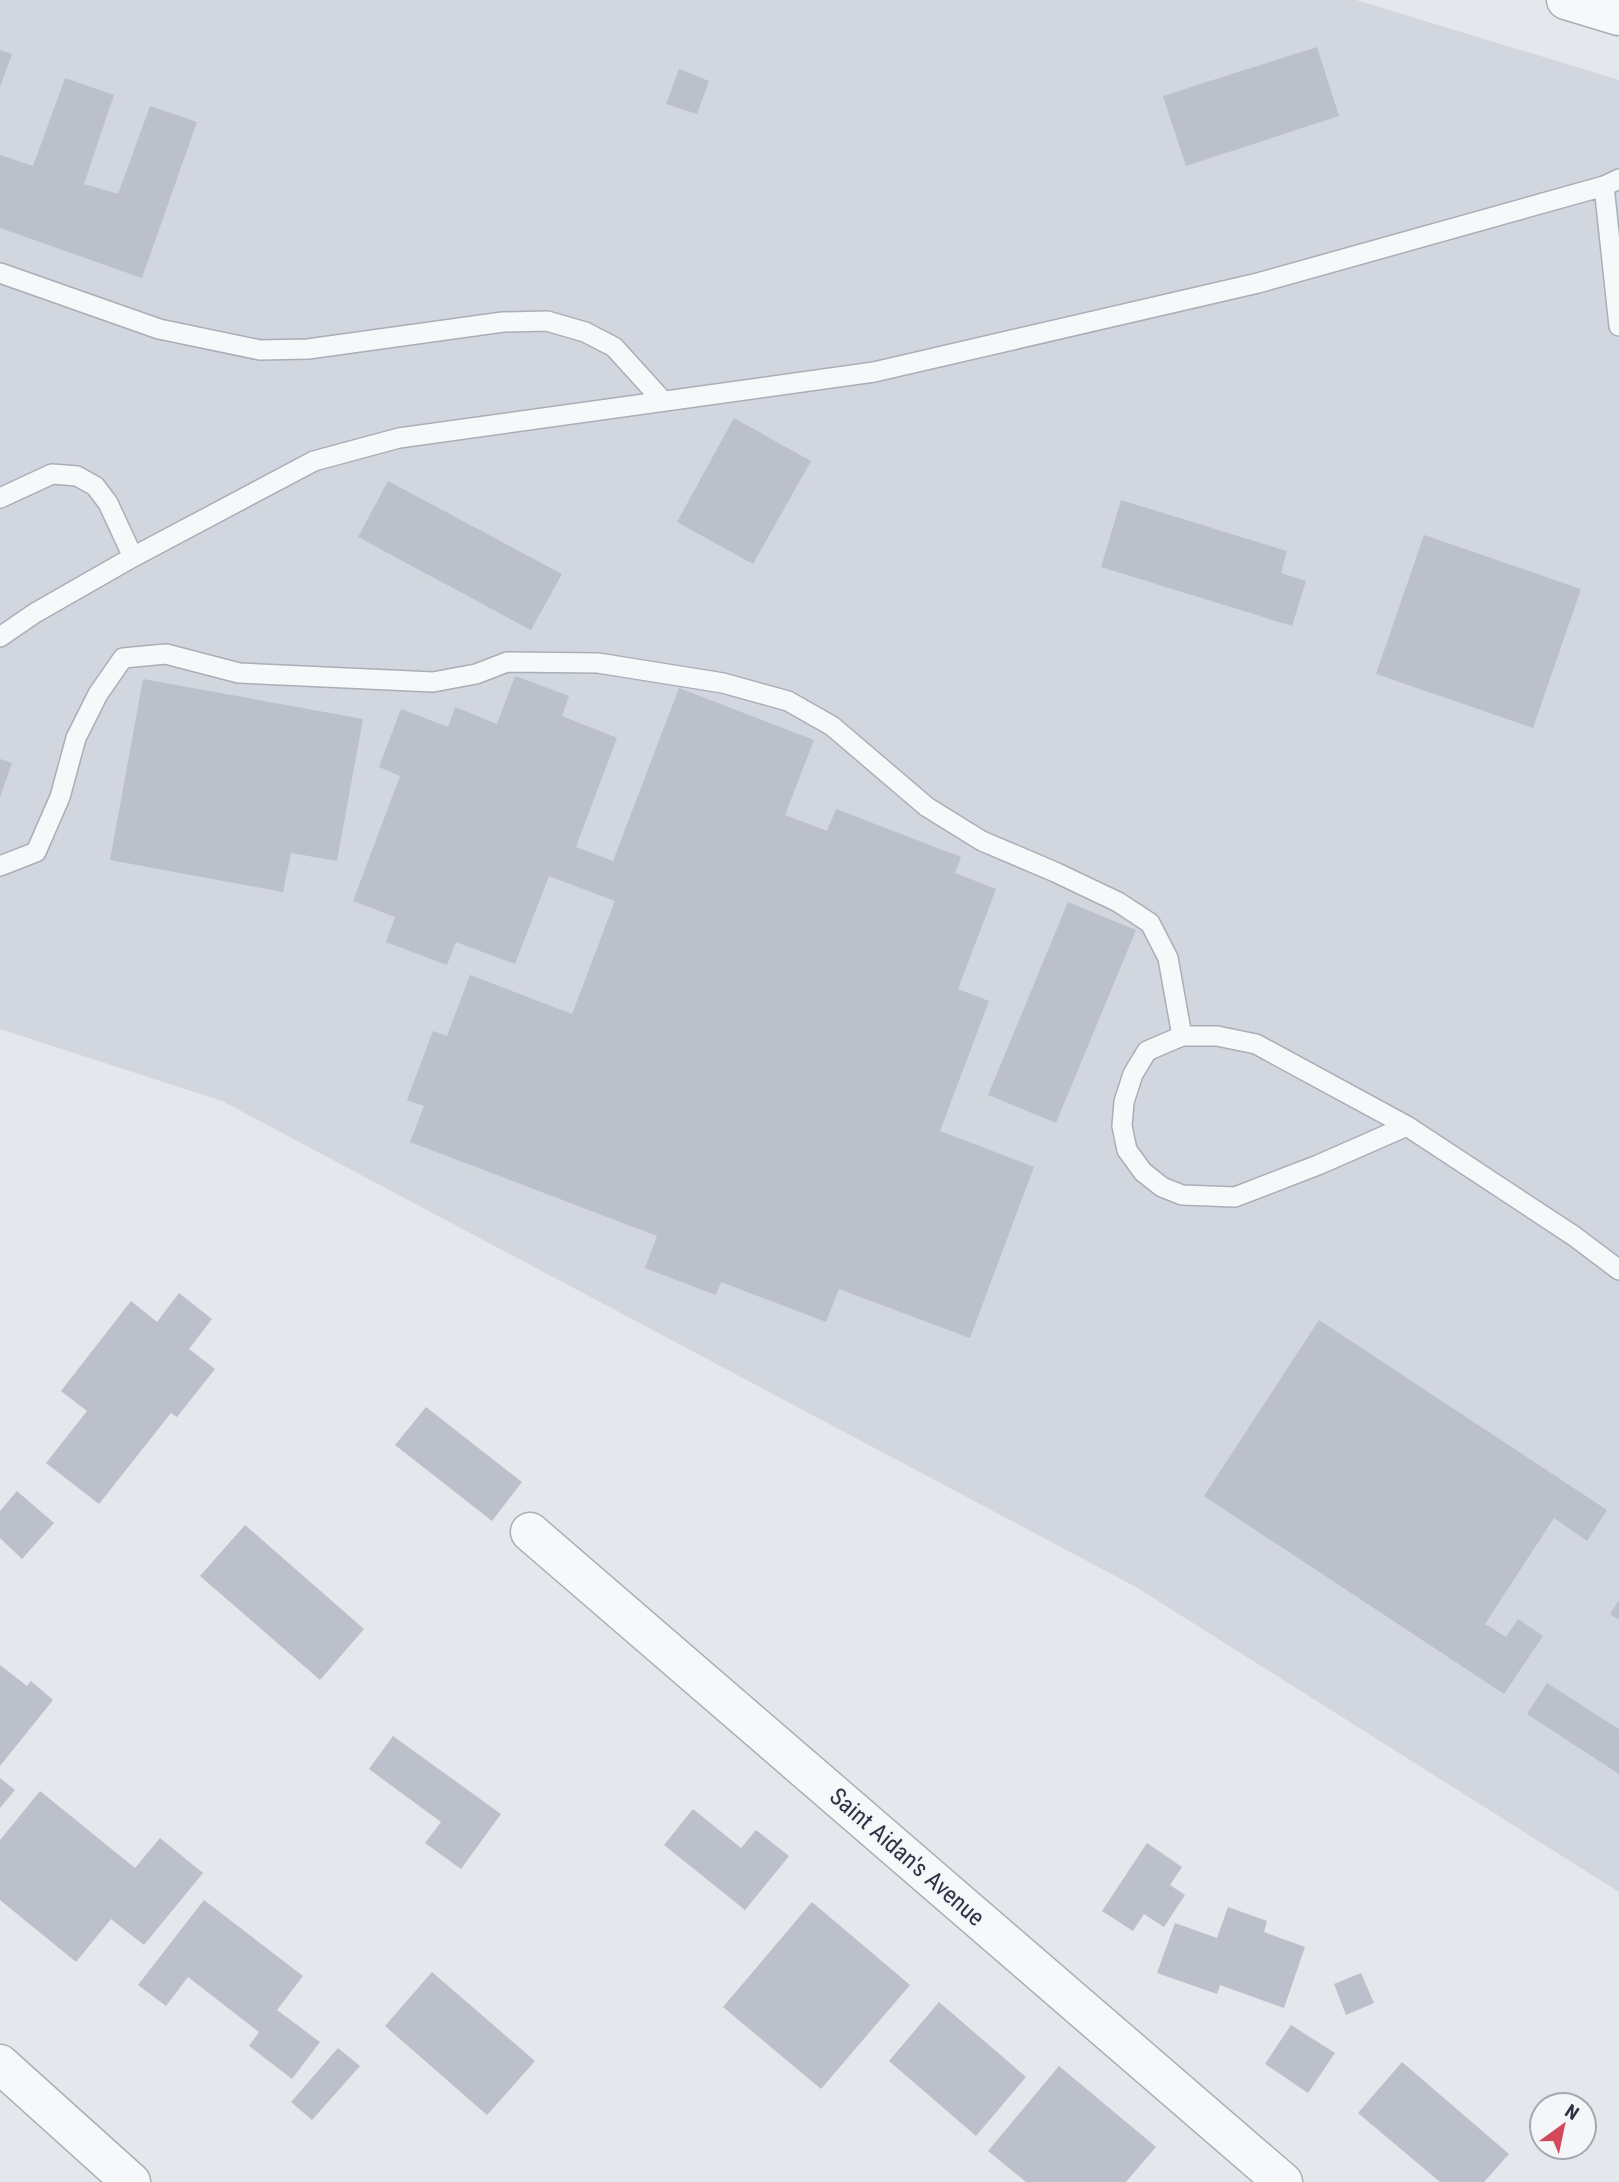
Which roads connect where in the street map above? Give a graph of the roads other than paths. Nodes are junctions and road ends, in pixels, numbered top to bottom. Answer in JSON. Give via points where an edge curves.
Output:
{"nodes":[{"id":1,"x":1566,"y":0,"type":"edge"},
{"id":2,"x":1619,"y":16,"type":"edge"},
{"id":3,"x":1611,"y":183,"type":"edge"},
{"id":4,"x":0,"y":273,"type":"edge"},
{"id":5,"x":1619,"y":326,"type":"edge"},
{"id":6,"x":663,"y":401,"type":"junction"},
{"id":7,"x":0,"y":498,"type":"edge"},
{"id":8,"x":132,"y":557,"type":"junction"},
{"id":9,"x":0,"y":637,"type":"edge"},
{"id":10,"x":0,"y":866,"type":"edge"},
{"id":11,"x":1182,"y":1036,"type":"junction"},
{"id":12,"x":1408,"y":1126,"type":"junction"},
{"id":13,"x":1619,"y":1270,"type":"edge"},
{"id":14,"x":530,"y":1531,"type":"dead end"},
{"id":15,"x":0,"y":2064,"type":"edge"},
{"id":16,"x":131,"y":2182,"type":"edge"},
{"id":17,"x":1283,"y":2182,"type":"edge"}],
"edges":[{"from":1,"to":2,"type":"street"},
{"from":3,"to":5,"type":"lane"},
{"from":3,"to":6,"type":"lane","via":[[1258,283],[874,372]]},
{"from":4,"to":6,"type":"lane","via":[[159,329],[260,350],[308,349],[503,322],[547,321],[614,347]]},
{"from":6,"to":8,"type":"lane","via":[[399,438],[314,461]]},
{"from":7,"to":8,"type":"lane","via":[[52,474],[76,477],[95,486],[108,503]]},
{"from":8,"to":9,"type":"lane"},
{"from":10,"to":11,"type":"lane","via":[[36,852],[60,797],[76,738],[123,658],[166,654],[239,673],[433,682],[507,662],[598,663],[723,683],[788,701],[832,726],[927,807],[982,842],[1118,902],[1150,923],[1168,958]]},
{"from":11,"to":12,"type":"lane","via":[[1217,1036],[1256,1044]]},
{"from":11,"to":12,"type":"lane","via":[[1147,1051],[1133,1074],[1122,1126],[1127,1150],[1143,1172],[1182,1195],[1235,1196]]},
{"from":12,"to":13,"type":"lane"},
{"from":14,"to":17,"type":"street","name":"Saint Aidan's Avenue"},
{"from":15,"to":16,"type":"street"}]}
